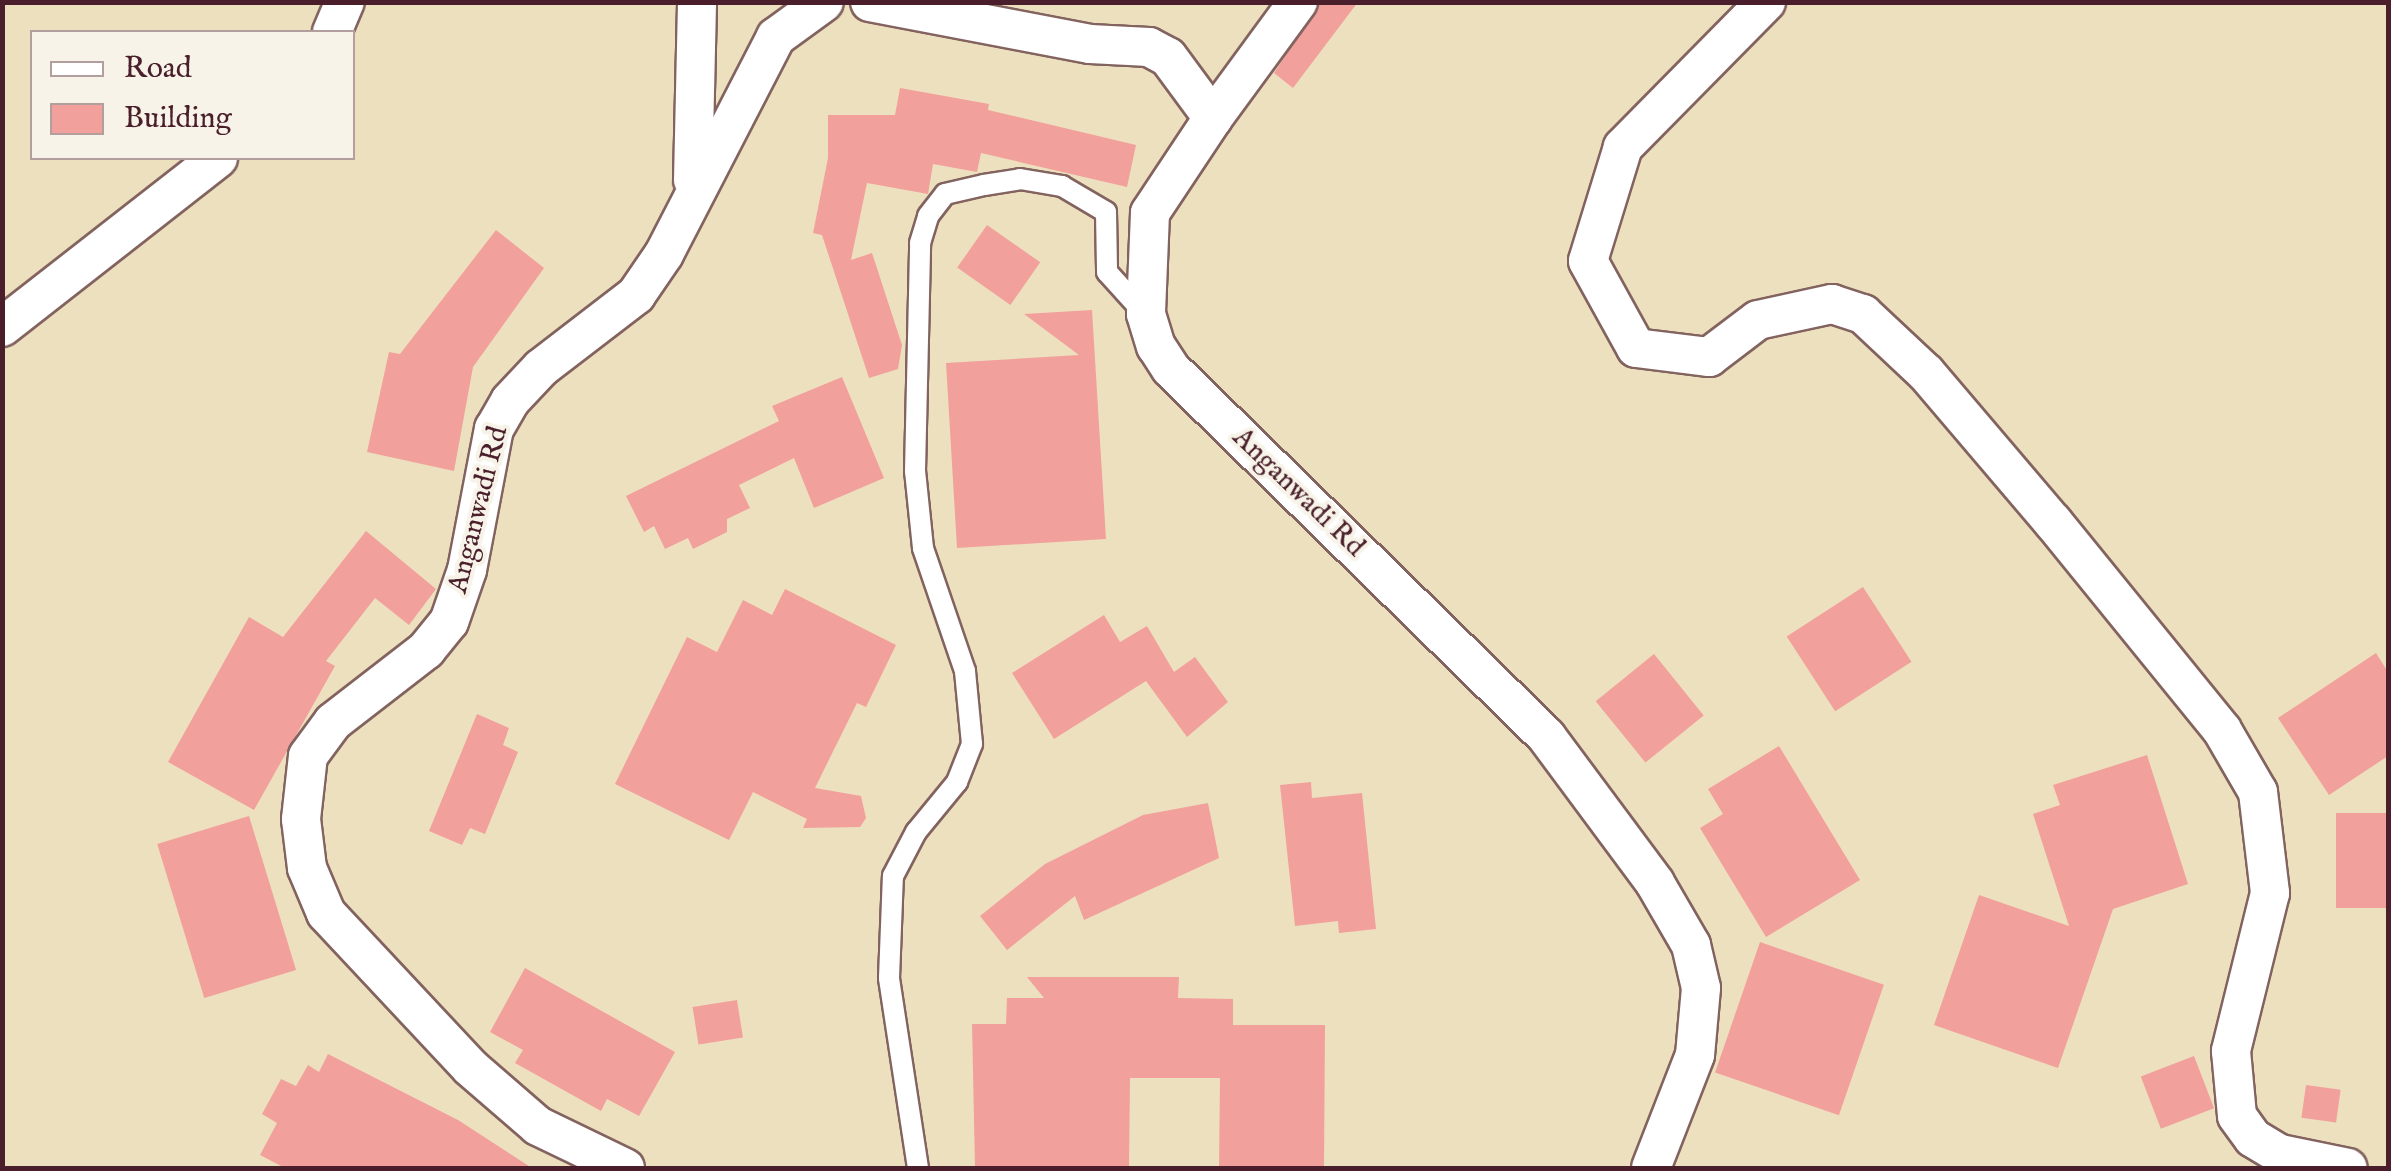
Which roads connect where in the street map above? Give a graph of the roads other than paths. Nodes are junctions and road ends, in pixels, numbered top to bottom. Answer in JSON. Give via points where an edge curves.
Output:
{"nodes":[{"id":1,"x":345,"y":2,"type":"edge"},
{"id":2,"x":697,"y":2,"type":"edge"},
{"id":3,"x":824,"y":2,"type":"edge"},
{"id":4,"x":870,"y":2,"type":"edge"},
{"id":5,"x":1298,"y":2,"type":"edge"},
{"id":6,"x":1766,"y":2,"type":"edge"},
{"id":7,"x":333,"y":30,"type":"edge"},
{"id":8,"x":1214,"y":118,"type":"junction"},
{"id":9,"x":215,"y":160,"type":"edge"},
{"id":10,"x":692,"y":200,"type":"junction"},
{"id":11,"x":1146,"y":314,"type":"junction"},
{"id":12,"x":2,"y":327,"type":"edge"},
{"id":13,"x":625,"y":1168,"type":"edge"},
{"id":14,"x":918,"y":1168,"type":"edge"},
{"id":15,"x":1651,"y":1168,"type":"edge"},
{"id":16,"x":2348,"y":1168,"type":"edge"}],
"edges":[{"from":1,"to":7,"type":"street"},
{"from":2,"to":10,"type":"street"},
{"from":3,"to":10,"type":"street","name":"Anganwadi Rd","via":[[776,37]]},
{"from":4,"to":8,"type":"street","via":[[1090,44],[1149,46],[1168,58]]},
{"from":5,"to":8,"type":"street","name":"Anganwadi Rd"},
{"from":6,"to":16,"type":"street","via":[[1623,148],[1588,261],[1636,348],[1709,357],[1758,320],[1832,304],[1863,314],[1926,373],[2053,522],[2222,730],[2258,792],[2270,847],[2270,893],[2231,1052],[2237,1116],[2253,1138],[2280,1154]]},
{"from":8,"to":11,"type":"street","name":"Anganwadi Rd","via":[[1150,213]]},
{"from":9,"to":12,"type":"street"},
{"from":10,"to":13,"type":"street","name":"Anganwadi Rd","via":[[636,296],[510,401],[494,429],[467,570],[449,622],[426,650],[333,722],[308,756],[301,819],[307,868],[326,914],[538,1126]]},
{"from":11,"to":14,"type":"lane","via":[[1107,272],[1106,212],[1062,186],[1020,179],[984,185],[945,194],[928,216],[920,243],[914,471],[923,548],[966,671],[972,744],[956,782],[916,832],[893,876],[889,978]]},
{"from":11,"to":15,"type":"street","name":"Anganwadi Rd","via":[[1171,370],[1546,736],[1655,883],[1692,946],[1701,988],[1695,1055]]}]}
